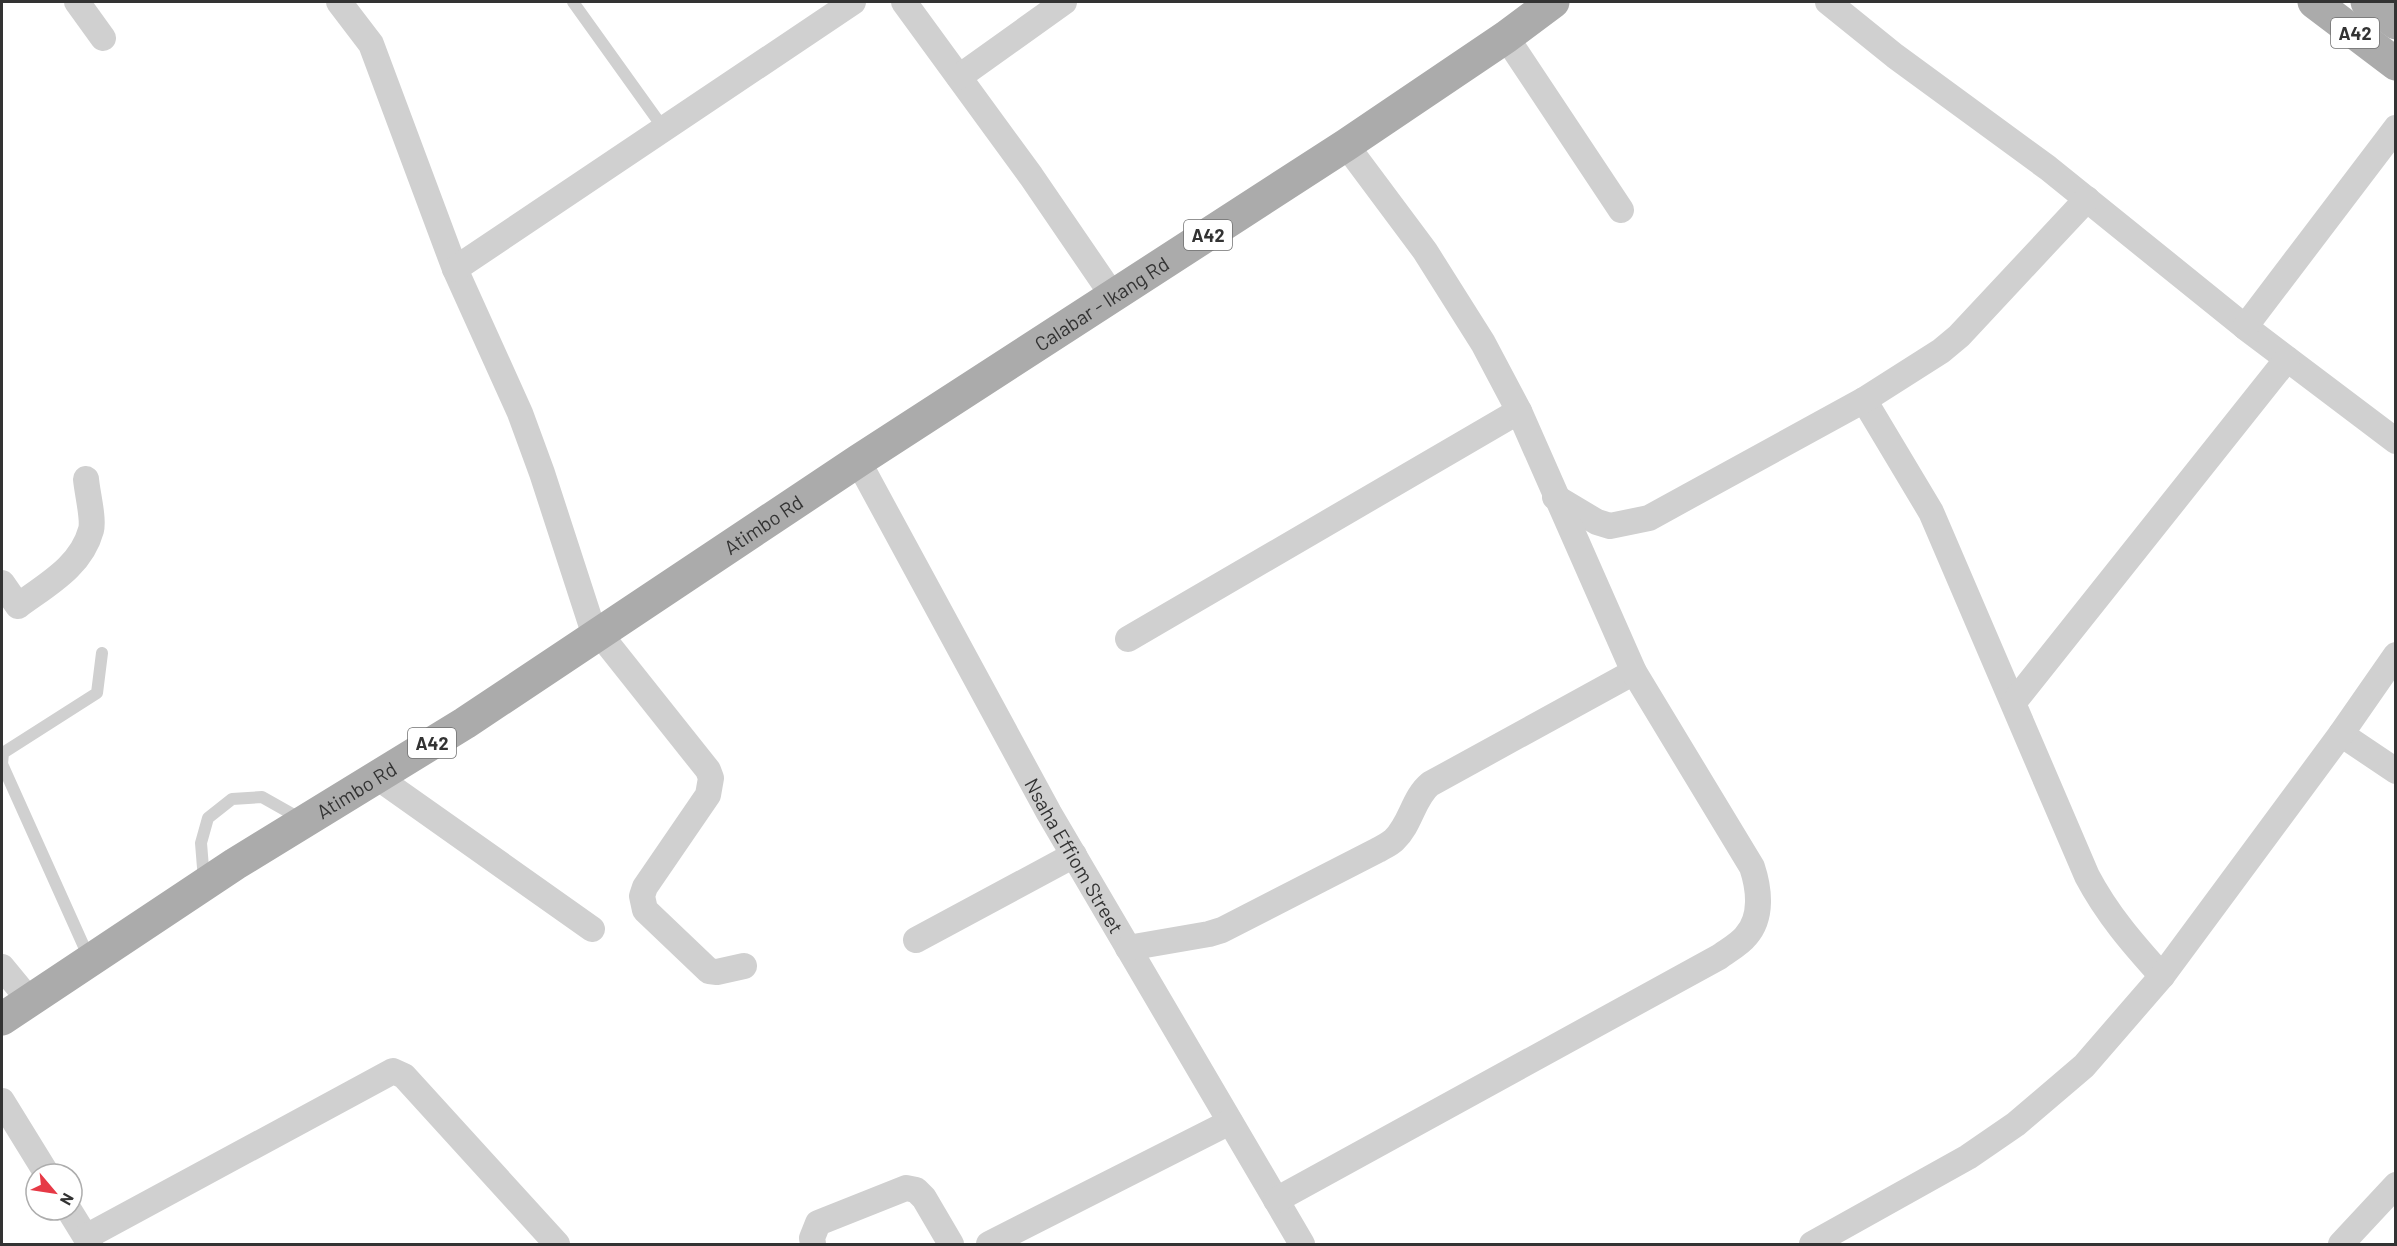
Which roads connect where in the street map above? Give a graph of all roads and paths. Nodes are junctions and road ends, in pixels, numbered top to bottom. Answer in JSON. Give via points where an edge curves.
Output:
{"nodes":[{"id":1,"x":78,"y":2,"type":"edge"},
{"id":2,"x":339,"y":2,"type":"edge"},
{"id":3,"x":573,"y":2,"type":"edge"},
{"id":4,"x":853,"y":2,"type":"edge"},
{"id":5,"x":904,"y":2,"type":"edge"},
{"id":6,"x":1064,"y":2,"type":"edge"},
{"id":7,"x":1553,"y":2,"type":"edge"},
{"id":8,"x":1828,"y":2,"type":"edge"},
{"id":9,"x":2314,"y":2,"type":"edge"},
{"id":10,"x":2367,"y":2,"type":"edge"},
{"id":11,"x":2396,"y":23,"type":"edge"},
{"id":12,"x":1506,"y":37,"type":"junction"},
{"id":13,"x":103,"y":38,"type":"dead end"},
{"id":14,"x":2396,"y":64,"type":"edge"},
{"id":15,"x":959,"y":77,"type":"junction"},
{"id":16,"x":2396,"y":128,"type":"edge"},
{"id":17,"x":664,"y":129,"type":"junction"},
{"id":18,"x":1346,"y":145,"type":"junction"},
{"id":19,"x":2087,"y":199,"type":"junction"},
{"id":20,"x":1621,"y":210,"type":"dead end"},
{"id":21,"x":455,"y":269,"type":"junction"},
{"id":22,"x":1113,"y":296,"type":"junction"},
{"id":23,"x":2245,"y":327,"type":"junction"},
{"id":24,"x":2288,"y":359,"type":"junction"},
{"id":25,"x":1864,"y":400,"type":"junction"},
{"id":26,"x":1519,"y":411,"type":"junction"},
{"id":27,"x":2396,"y":441,"type":"edge"},
{"id":28,"x":858,"y":461,"type":"junction"},
{"id":29,"x":86,"y":479,"type":"dead end"},
{"id":30,"x":1555,"y":497,"type":"junction"},
{"id":31,"x":2,"y":583,"type":"edge"},
{"id":32,"x":597,"y":635,"type":"junction"},
{"id":33,"x":1128,"y":639,"type":"dead end"},
{"id":34,"x":102,"y":653,"type":"dead end"},
{"id":35,"x":2396,"y":655,"type":"edge"},
{"id":36,"x":1634,"y":672,"type":"junction"},
{"id":37,"x":2014,"y":702,"type":"junction"},
{"id":38,"x":2341,"y":734,"type":"junction"},
{"id":39,"x":2396,"y":771,"type":"edge"},
{"id":40,"x":376,"y":777,"type":"junction"},
{"id":41,"x":305,"y":822,"type":"junction"},
{"id":42,"x":1074,"y":855,"type":"junction"},
{"id":43,"x":204,"y":885,"type":"junction"},
{"id":44,"x":592,"y":929,"type":"dead end"},
{"id":45,"x":916,"y":940,"type":"dead end"},
{"id":46,"x":1128,"y":948,"type":"junction"},
{"id":47,"x":91,"y":961,"type":"junction"},
{"id":48,"x":744,"y":966,"type":"dead end"},
{"id":49,"x":2,"y":967,"type":"edge"},
{"id":50,"x":2162,"y":976,"type":"junction"},
{"id":51,"x":30,"y":1001,"type":"junction"},
{"id":52,"x":2,"y":1019,"type":"edge"},
{"id":53,"x":2,"y":1101,"type":"edge"},
{"id":54,"x":1230,"y":1122,"type":"junction"},
{"id":55,"x":40,"y":1162,"type":"edge"},
{"id":56,"x":2396,"y":1185,"type":"edge"},
{"id":57,"x":1276,"y":1200,"type":"junction"},
{"id":58,"x":76,"y":1222,"type":"edge"},
{"id":59,"x":88,"y":1241,"type":"edge"},
{"id":60,"x":557,"y":1245,"type":"edge"},
{"id":61,"x":813,"y":1245,"type":"edge"},
{"id":62,"x":951,"y":1245,"type":"edge"},
{"id":63,"x":989,"y":1245,"type":"edge"},
{"id":64,"x":1302,"y":1245,"type":"edge"},
{"id":65,"x":1812,"y":1245,"type":"edge"},
{"id":66,"x":2341,"y":1245,"type":"edge"}],
"edges":[{"from":1,"to":13,"type":"street"},
{"from":2,"to":21,"type":"street","via":[[371,44]]},
{"from":3,"to":17,"type":"lane"},
{"from":4,"to":17,"type":"street"},
{"from":5,"to":15,"type":"street"},
{"from":6,"to":15,"type":"street"},
{"from":7,"to":12,"type":"main road","name":"Calabar - Ikang Rd","number":"A42"},
{"from":8,"to":19,"type":"street"},
{"from":9,"to":14,"type":"main road","number":"A42"},
{"from":10,"to":11,"type":"main road","number":"A42"},
{"from":12,"to":18,"type":"main road","name":"Calabar - Ikang Rd","number":"A42"},
{"from":12,"to":20,"type":"street"},
{"from":15,"to":22,"type":"street"},
{"from":16,"to":23,"type":"street"},
{"from":17,"to":21,"type":"street"},
{"from":18,"to":22,"type":"main road","name":"Calabar - Ikang Rd","number":"A42"},
{"from":18,"to":26,"type":"street","via":[[1425,251],[1483,343]]},
{"from":19,"to":23,"type":"street"},
{"from":19,"to":25,"type":"street","via":[[1959,336]]},
{"from":21,"to":32,"type":"street","via":[[520,413]]},
{"from":22,"to":28,"type":"main road","name":"Calabar - Ikang Rd","number":"A42"},
{"from":23,"to":24,"type":"street"},
{"from":24,"to":27,"type":"street"},
{"from":24,"to":37,"type":"street"},
{"from":25,"to":30,"type":"street","via":[[1649,518],[1610,526]]},
{"from":25,"to":37,"type":"street","via":[[1931,512]]},
{"from":26,"to":30,"type":"street"},
{"from":26,"to":33,"type":"street"},
{"from":28,"to":32,"type":"main road","name":"Atimbo Rd","number":"A42"},
{"from":28,"to":42,"type":"street","name":"Nsaha Effiom Street"},
{"from":29,"to":31,"type":"street","via":[[92,529],[69,568],[18,606]]},
{"from":30,"to":36,"type":"street"},
{"from":32,"to":40,"type":"main road","name":"Atimbo Rd","number":"A42"},
{"from":32,"to":48,"type":"street","via":[[711,778],[708,795],[645,887],[645,910],[710,971]]},
{"from":34,"to":47,"type":"lane","via":[[97,693],[3,753],[2,764]]},
{"from":35,"to":38,"type":"street"},
{"from":36,"to":46,"type":"street","via":[[1430,783],[1394,840],[1378,850],[1222,930]]},
{"from":36,"to":57,"type":"street","via":[[1752,867],[1758,886],[1757,912],[1747,936],[1719,957]]},
{"from":37,"to":50,"type":"street","via":[[2077,856],[2100,900]]},
{"from":38,"to":39,"type":"street"},
{"from":38,"to":50,"type":"street"},
{"from":40,"to":41,"type":"main road","name":"Atimbo Rd","number":"A42"},
{"from":40,"to":44,"type":"street"},
{"from":41,"to":43,"type":"main road","name":"Atimbo Rd","number":"A42"},
{"from":41,"to":43,"type":"lane","via":[[262,797],[232,799],[208,818],[201,843]]},
{"from":42,"to":45,"type":"street"},
{"from":42,"to":46,"type":"street","name":"Nsaha Effiom Street"},
{"from":43,"to":47,"type":"main road","name":"Atimbo Rd","number":"A42"},
{"from":46,"to":54,"type":"street","name":"Nsaha Effiom Street"},
{"from":47,"to":51,"type":"main road","name":"Atimbo Rd","number":"A42"},
{"from":49,"to":51,"type":"street"},
{"from":50,"to":65,"type":"street","via":[[2084,1066],[2016,1124],[1968,1157]]},
{"from":51,"to":52,"type":"main road","name":"Atimbo Rd","number":"A42"},
{"from":53,"to":55,"type":"street"},
{"from":54,"to":57,"type":"street","name":"Nsaha Effiom Street"},
{"from":54,"to":63,"type":"street"},
{"from":56,"to":66,"type":"street"},
{"from":57,"to":64,"type":"street","name":"Nsaha Effiom Street"},
{"from":58,"to":59,"type":"street"},
{"from":59,"to":60,"type":"street","via":[[393,1071],[404,1076]]},
{"from":61,"to":62,"type":"street","via":[[818,1223],[906,1188],[916,1190],[924,1198]]}]}
